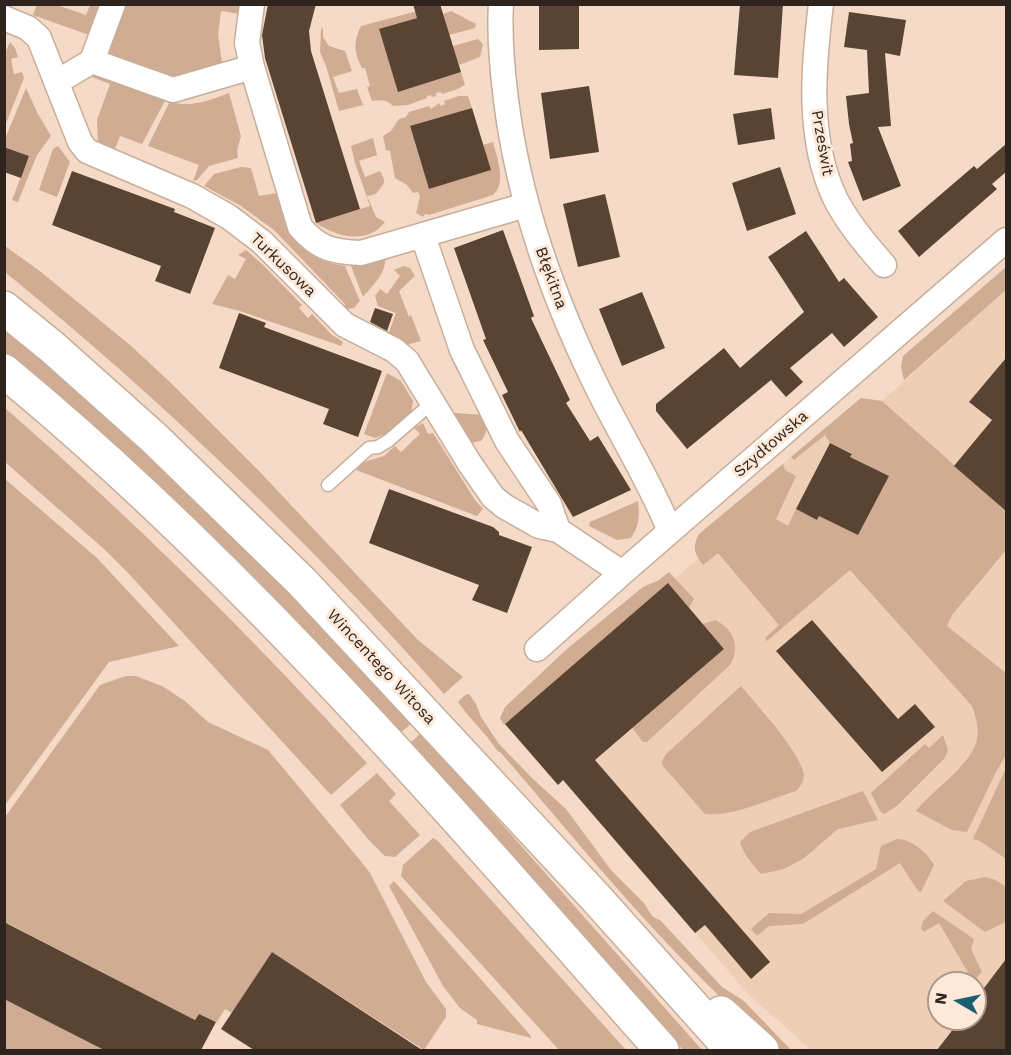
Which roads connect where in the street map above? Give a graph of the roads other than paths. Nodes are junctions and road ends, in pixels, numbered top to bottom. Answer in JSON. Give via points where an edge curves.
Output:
{"nodes":[{"id":1,"x":113,"y":4,"type":"edge"},
{"id":2,"x":252,"y":4,"type":"edge"},
{"id":3,"x":501,"y":4,"type":"edge"},
{"id":4,"x":821,"y":4,"type":"edge"},
{"id":5,"x":4,"y":18,"type":"edge"},
{"id":6,"x":92,"y":61,"type":"junction"},
{"id":7,"x":252,"y":67,"type":"junction"},
{"id":8,"x":57,"y":82,"type":"junction"},
{"id":9,"x":526,"y":205,"type":"junction"},
{"id":10,"x":423,"y":236,"type":"junction"},
{"id":11,"x":1006,"y":240,"type":"edge"},
{"id":12,"x":884,"y":265,"type":"dead end"},
{"id":13,"x":4,"y":308,"type":"edge"},
{"id":14,"x":4,"y":371,"type":"edge"},
{"id":15,"x":433,"y":402,"type":"junction"},
{"id":16,"x":328,"y":485,"type":"dead end"},
{"id":17,"x":558,"y":530,"type":"junction"},
{"id":18,"x":670,"y":531,"type":"junction"},
{"id":19,"x":622,"y":573,"type":"junction"},
{"id":20,"x":537,"y":649,"type":"dead end"},
{"id":21,"x":596,"y":898,"type":"junction"},
{"id":22,"x":662,"y":1050,"type":"edge"},
{"id":23,"x":732,"y":1050,"type":"edge"},
{"id":24,"x":762,"y":1050,"type":"edge"}],
"edges":[{"from":1,"to":6,"type":"street"},
{"from":2,"to":7,"type":"street","via":[[247,43]]},
{"from":3,"to":9,"type":"street","name":"Błękitna","via":[[501,65],[514,158]]},
{"from":4,"to":12,"type":"street","name":"Prześwit","via":[[814,90],[823,166],[836,200]]},
{"from":5,"to":8,"type":"street","name":"Turkusowa","via":[[28,28],[39,38]]},
{"from":6,"to":7,"type":"street","via":[[173,90]]},
{"from":6,"to":8,"type":"street"},
{"from":7,"to":10,"type":"street","via":[[300,227],[311,240],[324,248],[361,253]]},
{"from":8,"to":15,"type":"street","name":"Turkusowa","via":[[87,151],[198,199],[229,217],[262,242],[345,325],[407,361]]},
{"from":9,"to":10,"type":"street"},
{"from":9,"to":18,"type":"street","name":"Błękitna","via":[[573,336]]},
{"from":10,"to":17,"type":"street","via":[[462,350],[507,441],[549,504]]},
{"from":11,"to":18,"type":"street","name":"Szydłowska"},
{"from":13,"to":21,"type":"main road","name":"Wincentego Witosa","via":[[154,438],[244,524]]},
{"from":14,"to":22,"type":"main road","via":[[120,473],[288,637]]},
{"from":15,"to":16,"type":"lane","via":[[388,441],[369,448]]},
{"from":15,"to":17,"type":"street","name":"Turkusowa","via":[[494,498],[539,526]]},
{"from":17,"to":19,"type":"street","name":"Turkusowa"},
{"from":18,"to":19,"type":"street","name":"Szydłowska"},
{"from":19,"to":20,"type":"street","name":"Szydłowska"},
{"from":21,"to":23,"type":"main road","name":"Wincentego Witosa"},
{"from":21,"to":24,"type":"main road"}]}
